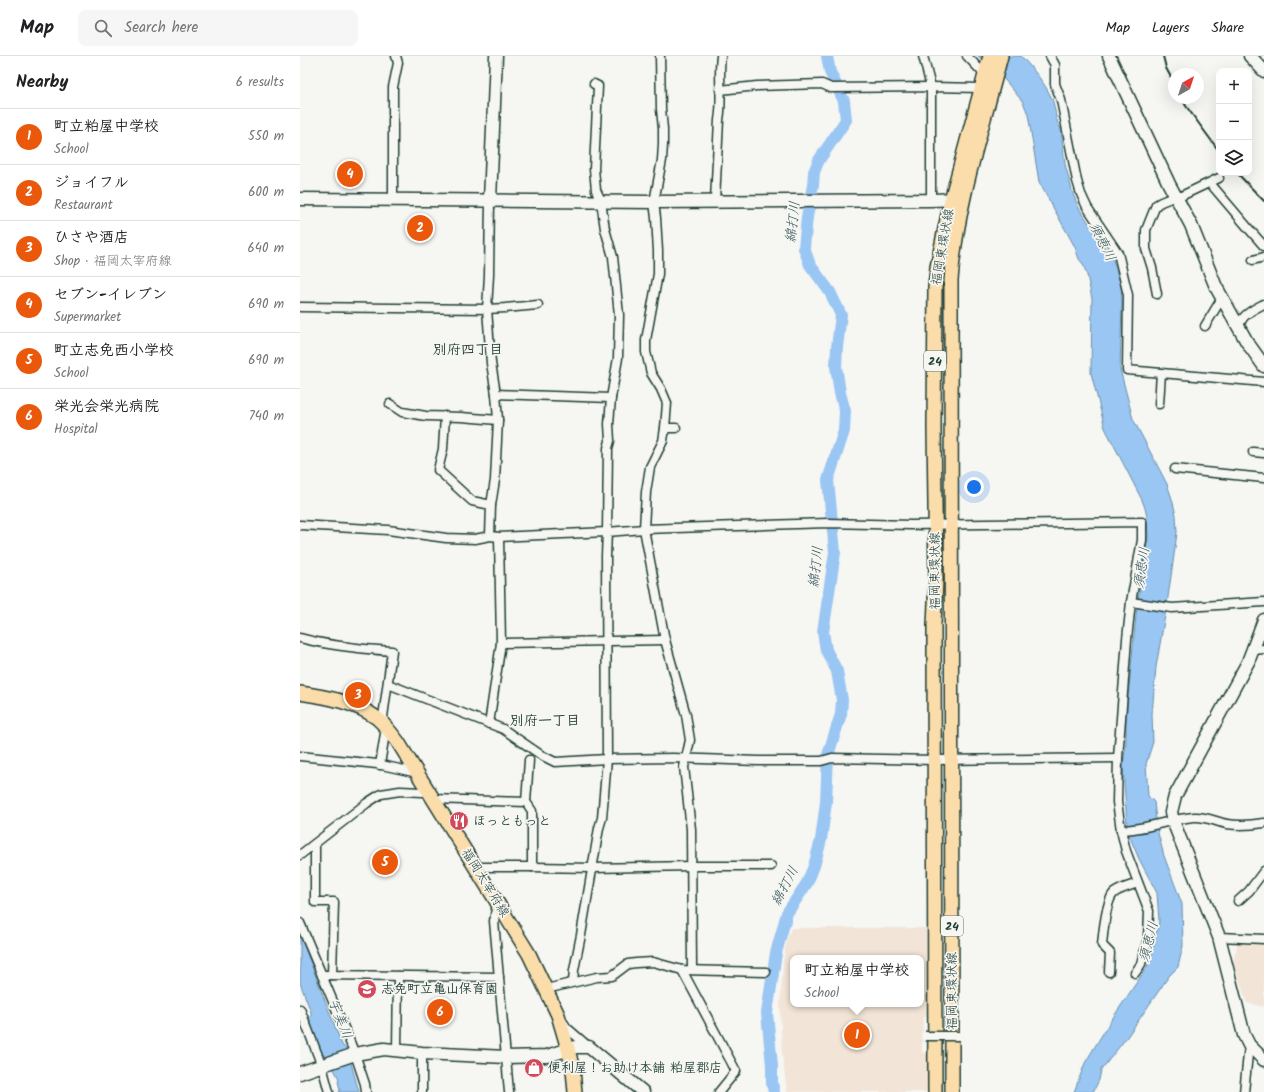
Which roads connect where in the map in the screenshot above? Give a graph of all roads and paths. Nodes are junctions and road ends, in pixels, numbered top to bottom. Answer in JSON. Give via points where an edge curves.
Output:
{"nodes":[{"id":1,"x":396,"y":56,"type":"edge"},
{"id":2,"x":496,"y":56,"type":"edge"},
{"id":3,"x":660,"y":56,"type":"edge"},
{"id":4,"x":720,"y":56,"type":"edge"},
{"id":5,"x":923,"y":56,"type":"edge"},
{"id":6,"x":967,"y":56,"type":"edge"},
{"id":7,"x":990,"y":56,"type":"edge"},
{"id":8,"x":1000,"y":56,"type":"edge"},
{"id":9,"x":1050,"y":56,"type":"edge"},
{"id":10,"x":1109,"y":56,"type":"edge"},
{"id":11,"x":1250,"y":56,"type":"edge"},
{"id":12,"x":1264,"y":71,"type":"edge"},
{"id":13,"x":990,"y":76,"type":"junction"},
{"id":14,"x":594,"y":84,"type":"dead end"},
{"id":15,"x":931,"y":87,"type":"junction"},
{"id":16,"x":981,"y":88,"type":"junction"},
{"id":17,"x":720,"y":90,"type":"junction"},
{"id":18,"x":1219,"y":178,"type":"dead end"},
{"id":19,"x":1210,"y":183,"type":"junction"},
{"id":20,"x":1176,"y":197,"type":"junction"},
{"id":21,"x":300,"y":199,"type":"edge"},
{"id":22,"x":957,"y":199,"type":"junction"},
{"id":23,"x":393,"y":200,"type":"junction"},
{"id":24,"x":490,"y":200,"type":"junction"},
{"id":25,"x":931,"y":200,"type":"junction"},
{"id":26,"x":601,"y":201,"type":"junction"},
{"id":27,"x":715,"y":201,"type":"junction"},
{"id":28,"x":654,"y":202,"type":"junction"},
{"id":29,"x":1264,"y":246,"type":"edge"},
{"id":30,"x":1264,"y":257,"type":"edge"},
{"id":31,"x":1253,"y":260,"type":"dead end"},
{"id":32,"x":1157,"y":294,"type":"dead end"},
{"id":33,"x":1222,"y":298,"type":"junction"},
{"id":34,"x":1264,"y":304,"type":"edge"},
{"id":35,"x":538,"y":305,"type":"dead end"},
{"id":36,"x":300,"y":307,"type":"edge"},
{"id":37,"x":487,"y":308,"type":"junction"},
{"id":38,"x":1205,"y":326,"type":"dead end"},
{"id":39,"x":1237,"y":326,"type":"junction"},
{"id":40,"x":1264,"y":366,"type":"edge"},
{"id":41,"x":1161,"y":373,"type":"junction"},
{"id":42,"x":1264,"y":382,"type":"edge"},
{"id":43,"x":496,"y":394,"type":"junction"},
{"id":44,"x":611,"y":398,"type":"junction"},
{"id":45,"x":390,"y":404,"type":"dead end"},
{"id":46,"x":1158,"y":404,"type":"dead end"},
{"id":47,"x":445,"y":416,"type":"junction"},
{"id":48,"x":498,"y":420,"type":"junction"},
{"id":49,"x":665,"y":428,"type":"junction"},
{"id":50,"x":676,"y":428,"type":"dead end"},
{"id":51,"x":1253,"y":452,"type":"dead end"},
{"id":52,"x":1264,"y":453,"type":"edge"},
{"id":53,"x":1175,"y":469,"type":"dead end"},
{"id":54,"x":1264,"y":478,"type":"edge"},
{"id":55,"x":491,"y":505,"type":"junction"},
{"id":56,"x":935,"y":524,"type":"junction"},
{"id":57,"x":951,"y":524,"type":"junction"},
{"id":58,"x":300,"y":526,"type":"edge"},
{"id":59,"x":644,"y":529,"type":"junction"},
{"id":60,"x":607,"y":532,"type":"junction"},
{"id":61,"x":494,"y":537,"type":"junction"},
{"id":62,"x":1134,"y":602,"type":"junction"},
{"id":63,"x":1264,"y":602,"type":"edge"},
{"id":64,"x":1264,"y":620,"type":"edge"},
{"id":65,"x":300,"y":638,"type":"edge"},
{"id":66,"x":607,"y":640,"type":"junction"},
{"id":67,"x":665,"y":640,"type":"junction"},
{"id":68,"x":501,"y":644,"type":"junction"},
{"id":69,"x":1259,"y":650,"type":"edge"},
{"id":70,"x":388,"y":684,"type":"junction"},
{"id":71,"x":300,"y":693,"type":"edge"},
{"id":72,"x":489,"y":724,"type":"junction"},
{"id":73,"x":386,"y":727,"type":"junction"},
{"id":74,"x":300,"y":756,"type":"edge"},
{"id":75,"x":1118,"y":758,"type":"junction"},
{"id":76,"x":607,"y":759,"type":"junction"},
{"id":77,"x":529,"y":760,"type":"dead end"},
{"id":78,"x":685,"y":760,"type":"junction"},
{"id":79,"x":935,"y":760,"type":"junction"},
{"id":80,"x":951,"y":760,"type":"junction"},
{"id":81,"x":380,"y":765,"type":"junction"},
{"id":82,"x":418,"y":773,"type":"junction"},
{"id":83,"x":431,"y":794,"type":"junction"},
{"id":84,"x":526,"y":802,"type":"junction"},
{"id":85,"x":1173,"y":821,"type":"junction"},
{"id":86,"x":1264,"y":823,"type":"edge"},
{"id":87,"x":1123,"y":830,"type":"junction"},
{"id":88,"x":315,"y":844,"type":"junction"},
{"id":89,"x":300,"y":856,"type":"edge"},
{"id":90,"x":692,"y":866,"type":"junction"},
{"id":91,"x":771,"y":866,"type":"dead end"},
{"id":92,"x":474,"y":867,"type":"junction"},
{"id":93,"x":532,"y":867,"type":"junction"},
{"id":94,"x":592,"y":868,"type":"junction"},
{"id":95,"x":1264,"y":872,"type":"edge"},
{"id":96,"x":1138,"y":883,"type":"junction"},
{"id":97,"x":1238,"y":901,"type":"dead end"},
{"id":98,"x":497,"y":902,"type":"junction"},
{"id":99,"x":300,"y":923,"type":"edge"},
{"id":100,"x":1219,"y":937,"type":"junction"},
{"id":101,"x":1264,"y":939,"type":"edge"},
{"id":102,"x":692,"y":969,"type":"junction"},
{"id":103,"x":682,"y":970,"type":"junction"},
{"id":104,"x":766,"y":972,"type":"dead end"},
{"id":105,"x":1109,"y":972,"type":"dead end"},
{"id":106,"x":1135,"y":973,"type":"dead end"},
{"id":107,"x":322,"y":975,"type":"junction"},
{"id":108,"x":332,"y":975,"type":"junction"},
{"id":109,"x":398,"y":976,"type":"junction"},
{"id":110,"x":499,"y":977,"type":"junction"},
{"id":111,"x":573,"y":982,"type":"junction"},
{"id":112,"x":546,"y":989,"type":"junction"},
{"id":113,"x":300,"y":1010,"type":"edge"},
{"id":114,"x":558,"y":1015,"type":"junction"},
{"id":115,"x":925,"y":1036,"type":"dead end"},
{"id":116,"x":959,"y":1036,"type":"dead end"},
{"id":117,"x":1249,"y":1045,"type":"junction"},
{"id":118,"x":589,"y":1047,"type":"junction"},
{"id":119,"x":568,"y":1049,"type":"junction"},
{"id":120,"x":397,"y":1050,"type":"junction"},
{"id":121,"x":422,"y":1053,"type":"junction"},
{"id":122,"x":355,"y":1054,"type":"junction"},
{"id":123,"x":506,"y":1057,"type":"junction"},
{"id":124,"x":1263,"y":1057,"type":"edge"},
{"id":125,"x":324,"y":1064,"type":"junction"},
{"id":126,"x":300,"y":1073,"type":"edge"},
{"id":127,"x":329,"y":1092,"type":"edge"},
{"id":128,"x":366,"y":1092,"type":"edge"},
{"id":129,"x":422,"y":1092,"type":"edge"},
{"id":130,"x":509,"y":1092,"type":"edge"},
{"id":131,"x":576,"y":1092,"type":"edge"},
{"id":132,"x":642,"y":1092,"type":"edge"},
{"id":133,"x":719,"y":1092,"type":"edge"},
{"id":134,"x":935,"y":1092,"type":"edge"},
{"id":135,"x":952,"y":1092,"type":"edge"},
{"id":136,"x":1244,"y":1092,"type":"edge"}],
"edges":[{"from":1,"to":23,"type":"street","via":[[398,63],[393,87]]},
{"from":2,"to":24,"type":"street"},
{"from":3,"to":28,"type":"street","via":[[663,144]]},
{"from":4,"to":17,"type":"street"},
{"from":5,"to":15,"type":"street"},
{"from":6,"to":13,"type":"street"},
{"from":7,"to":13,"type":"main road","name":"福岡東環状線","number":"24"},
{"from":8,"to":13,"type":"main road","name":"福岡東環状線","number":"24"},
{"from":9,"to":41,"type":"street","via":[[1055,65],[1055,84],[1061,100],[1081,194],[1118,253],[1128,295],[1127,370]]},
{"from":10,"to":20,"type":"street"},
{"from":11,"to":12,"type":"street"},
{"from":13,"to":16,"type":"main road","name":"福岡東環状線","number":"24"},
{"from":13,"to":22,"type":"main road","name":"福岡東環状線","number":"24"},
{"from":14,"to":26,"type":"street","via":[[598,86],[594,169],[596,190]]},
{"from":15,"to":16,"type":"street"},
{"from":15,"to":17,"type":"street","via":[[831,88],[822,84]]},
{"from":15,"to":25,"type":"street"},
{"from":16,"to":22,"type":"main road","name":"福岡東環状線","number":"24"},
{"from":17,"to":27,"type":"street"},
{"from":18,"to":19,"type":"street"},
{"from":19,"to":20,"type":"street"},
{"from":19,"to":29,"type":"street"},
{"from":20,"to":32,"type":"street","via":[[1156,205],[1146,230],[1146,250]]},
{"from":20,"to":33,"type":"street","via":[[1191,225]]},
{"from":21,"to":23,"type":"street"},
{"from":22,"to":25,"type":"street"},
{"from":22,"to":56,"type":"main road","name":"福岡東環状線","number":"24","via":[[937,267],[935,287]]},
{"from":22,"to":57,"type":"main road","name":"福岡東環状線","number":"24","via":[[951,280]]},
{"from":23,"to":24,"type":"street"},
{"from":24,"to":26,"type":"street"},
{"from":24,"to":37,"type":"street"},
{"from":25,"to":27,"type":"street"},
{"from":26,"to":28,"type":"street"},
{"from":26,"to":44,"type":"street","via":[[613,257],[619,315],[618,358]]},
{"from":27,"to":28,"type":"street"},
{"from":28,"to":49,"type":"street","via":[[658,274],[646,352],[651,373],[667,403]]},
{"from":30,"to":31,"type":"street"},
{"from":33,"to":38,"type":"street"},
{"from":33,"to":39,"type":"street"},
{"from":34,"to":39,"type":"street","via":[[1248,313]]},
{"from":35,"to":37,"type":"street"},
{"from":36,"to":37,"type":"street"},
{"from":37,"to":43,"type":"street"},
{"from":39,"to":40,"type":"street"},
{"from":41,"to":42,"type":"street"},
{"from":41,"to":46,"type":"street"},
{"from":43,"to":44,"type":"street"},
{"from":43,"to":48,"type":"street"},
{"from":44,"to":60,"type":"street"},
{"from":45,"to":47,"type":"street","via":[[402,412]]},
{"from":47,"to":48,"type":"street"},
{"from":47,"to":55,"type":"street","via":[[443,449],[438,470],[472,501]]},
{"from":48,"to":55,"type":"street"},
{"from":49,"to":50,"type":"street"},
{"from":49,"to":59,"type":"street","via":[[663,441],[650,467]]},
{"from":51,"to":52,"type":"street"},
{"from":53,"to":54,"type":"street"},
{"from":55,"to":61,"type":"street"},
{"from":56,"to":57,"type":"street"},
{"from":56,"to":59,"type":"street","via":[[828,523]]},
{"from":56,"to":79,"type":"main road","name":"福岡東環状線","number":"24"},
{"from":57,"to":62,"type":"street","via":[[1142,522]]},
{"from":57,"to":80,"type":"main road","name":"福岡東環状線","number":"24"},
{"from":58,"to":61,"type":"street","via":[[388,530],[446,538]]},
{"from":59,"to":60,"type":"street"},
{"from":59,"to":67,"type":"street"},
{"from":60,"to":61,"type":"street"},
{"from":60,"to":66,"type":"street"},
{"from":61,"to":68,"type":"street"},
{"from":62,"to":63,"type":"street","via":[[1172,608]]},
{"from":62,"to":75,"type":"street"},
{"from":64,"to":69,"type":"street"},
{"from":65,"to":70,"type":"street","via":[[361,649],[392,651]]},
{"from":66,"to":67,"type":"street"},
{"from":66,"to":68,"type":"street"},
{"from":66,"to":76,"type":"street"},
{"from":67,"to":78,"type":"street","via":[[688,723],[690,740]]},
{"from":68,"to":72,"type":"street"},
{"from":69,"to":85,"type":"street","via":[[1240,678],[1175,796],[1171,812]]},
{"from":70,"to":72,"type":"street"},
{"from":70,"to":73,"type":"street","via":[[383,716]]},
{"from":71,"to":73,"type":"main road","name":"福岡太宰府線","via":[[346,703],[368,713]]},
{"from":72,"to":76,"type":"street","via":[[503,729],[554,762]]},
{"from":73,"to":81,"type":"street"},
{"from":73,"to":82,"type":"main road","name":"福岡太宰府線"},
{"from":74,"to":81,"type":"street"},
{"from":75,"to":80,"type":"street"},
{"from":75,"to":87,"type":"street","via":[[1117,802]]},
{"from":76,"to":78,"type":"street"},
{"from":76,"to":94,"type":"street","via":[[602,818]]},
{"from":77,"to":84,"type":"street"},
{"from":78,"to":79,"type":"street"},
{"from":78,"to":90,"type":"street"},
{"from":79,"to":80,"type":"street"},
{"from":79,"to":134,"type":"main road","name":"福岡東環状線","number":"24"},
{"from":80,"to":135,"type":"main road","name":"福岡東環状線","number":"24"},
{"from":81,"to":82,"type":"street"},
{"from":82,"to":83,"type":"main road","name":"福岡太宰府線"},
{"from":83,"to":84,"type":"street"},
{"from":83,"to":88,"type":"street","via":[[400,791],[381,794]]},
{"from":83,"to":92,"type":"main road","name":"福岡太宰府線"},
{"from":84,"to":93,"type":"street","via":[[532,811]]},
{"from":85,"to":86,"type":"street","via":[[1194,817],[1227,824]]},
{"from":85,"to":87,"type":"street"},
{"from":85,"to":100,"type":"street"},
{"from":87,"to":96,"type":"street","via":[[1126,852]]},
{"from":88,"to":89,"type":"street"},
{"from":88,"to":108,"type":"street","via":[[315,902],[334,902]]},
{"from":90,"to":91,"type":"street"},
{"from":90,"to":94,"type":"street"},
{"from":90,"to":102,"type":"street"},
{"from":92,"to":93,"type":"street"},
{"from":92,"to":98,"type":"main road","name":"福岡太宰府線"},
{"from":93,"to":94,"type":"street"},
{"from":94,"to":111,"type":"street"},
{"from":95,"to":97,"type":"street"},
{"from":96,"to":105,"type":"street","via":[[1114,893],[1111,898],[1103,927],[1102,945],[1110,952]]},
{"from":96,"to":106,"type":"street","via":[[1149,911],[1149,925],[1146,951]]},
{"from":98,"to":110,"type":"street","via":[[494,921]]},
{"from":98,"to":112,"type":"main road","name":"福岡太宰府線","via":[[529,954]]},
{"from":99,"to":107,"type":"street"},
{"from":100,"to":101,"type":"street"},
{"from":100,"to":117,"type":"street","via":[[1244,1035]]},
{"from":102,"to":103,"type":"street"},
{"from":102,"to":104,"type":"street"},
{"from":103,"to":111,"type":"street","via":[[653,962],[636,963],[628,964],[612,976]]},
{"from":103,"to":133,"type":"street","via":[[736,1071]]},
{"from":107,"to":108,"type":"street"},
{"from":107,"to":122,"type":"street"},
{"from":108,"to":109,"type":"street"},
{"from":109,"to":110,"type":"street"},
{"from":109,"to":120,"type":"street"},
{"from":110,"to":123,"type":"street"},
{"from":111,"to":112,"type":"street"},
{"from":112,"to":114,"type":"main road","name":"福岡太宰府線"},
{"from":113,"to":125,"type":"street"},
{"from":114,"to":118,"type":"street","via":[[567,1028]]},
{"from":114,"to":119,"type":"main road","name":"福岡太宰府線"},
{"from":115,"to":116,"type":"street","bridge":true},
{"from":117,"to":124,"type":"street"},
{"from":117,"to":136,"type":"street"},
{"from":118,"to":119,"type":"street"},
{"from":118,"to":132,"type":"street"},
{"from":119,"to":123,"type":"street","via":[[547,1056]]},
{"from":119,"to":131,"type":"main road","name":"福岡太宰府線"},
{"from":120,"to":121,"type":"street"},
{"from":120,"to":122,"type":"street","via":[[384,1049]]},
{"from":121,"to":123,"type":"street"},
{"from":121,"to":129,"type":"street"},
{"from":122,"to":125,"type":"street"},
{"from":122,"to":128,"type":"street"},
{"from":123,"to":130,"type":"street"},
{"from":125,"to":126,"type":"street"},
{"from":125,"to":127,"type":"street"}]}
